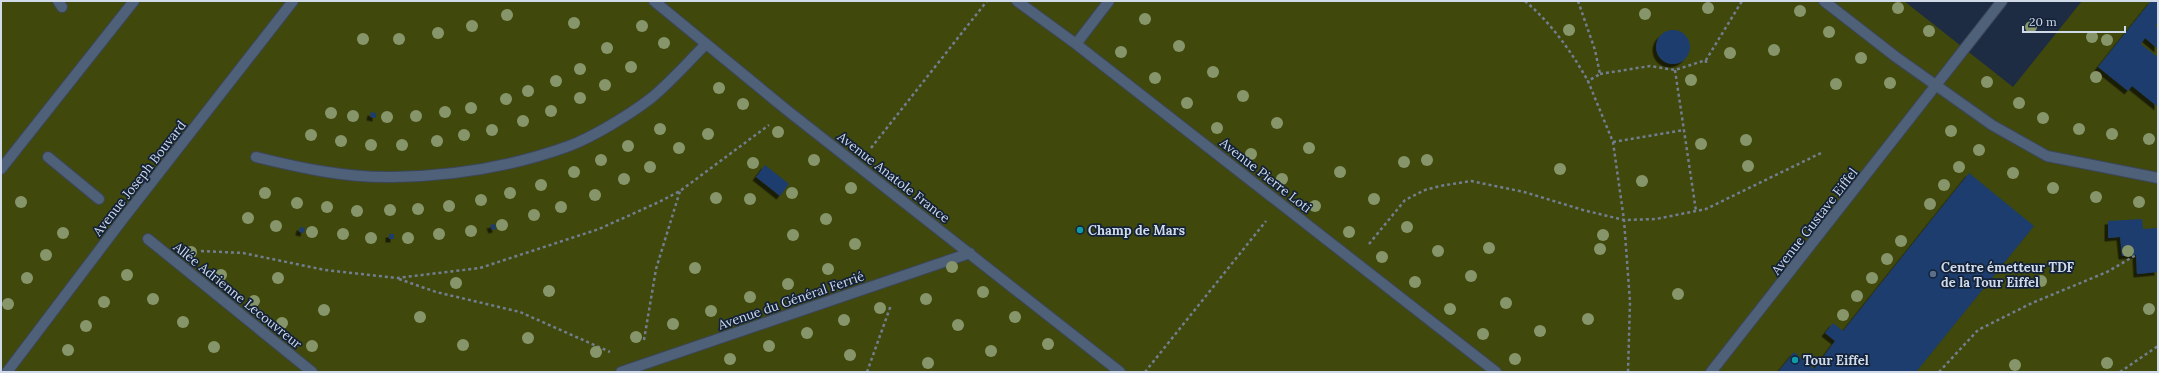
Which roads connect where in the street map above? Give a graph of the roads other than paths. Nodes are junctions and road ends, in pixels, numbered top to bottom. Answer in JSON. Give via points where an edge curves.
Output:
{"nodes":[{"id":1,"x":134,"y":1,"type":"edge"},
{"id":2,"x":293,"y":1,"type":"edge"},
{"id":3,"x":654,"y":1,"type":"edge"},
{"id":4,"x":1018,"y":1,"type":"edge"},
{"id":5,"x":1109,"y":1,"type":"edge"},
{"id":6,"x":1824,"y":1,"type":"edge"},
{"id":7,"x":2002,"y":1,"type":"edge"},
{"id":8,"x":706,"y":44,"type":"junction"},
{"id":9,"x":1076,"y":44,"type":"junction"},
{"id":10,"x":1936,"y":85,"type":"junction"},
{"id":11,"x":48,"y":157,"type":"dead end"},
{"id":12,"x":256,"y":157,"type":"dead end"},
{"id":13,"x":1,"y":169,"type":"edge"},
{"id":14,"x":2158,"y":178,"type":"edge"},
{"id":15,"x":99,"y":200,"type":"dead end"},
{"id":16,"x":148,"y":239,"type":"dead end"},
{"id":17,"x":970,"y":253,"type":"junction"},
{"id":18,"x":7,"y":372,"type":"edge"},
{"id":19,"x":312,"y":372,"type":"edge"},
{"id":20,"x":621,"y":372,"type":"edge"},
{"id":21,"x":1120,"y":372,"type":"edge"},
{"id":22,"x":1496,"y":372,"type":"edge"},
{"id":23,"x":1711,"y":372,"type":"edge"}],
"edges":[{"from":1,"to":13,"type":"street"},
{"from":2,"to":18,"type":"street","name":"Avenue Joseph Bouvard","via":[[132,206]]},
{"from":3,"to":8,"type":"street","name":"Avenue Anatole France"},
{"from":4,"to":9,"type":"street","name":"Avenue Pierre Loti"},
{"from":5,"to":9,"type":"street"},
{"from":6,"to":10,"type":"street"},
{"from":7,"to":10,"type":"street","name":"Avenue Gustave Eiffel"},
{"from":8,"to":12,"type":"street","via":[[650,98],[612,123],[570,145],[525,160],[442,173],[393,177],[301,168]]},
{"from":8,"to":17,"type":"street","name":"Avenue Anatole France"},
{"from":9,"to":22,"type":"street","name":"Avenue Pierre Loti"},
{"from":10,"to":14,"type":"street","via":[[1992,125],[2047,156]]},
{"from":10,"to":23,"type":"street","name":"Avenue Gustave Eiffel"},
{"from":11,"to":15,"type":"street"},
{"from":16,"to":19,"type":"street","name":"Allée Adrienne Lecouvreur"},
{"from":17,"to":20,"type":"street","name":"Avenue du Général Ferrié"},
{"from":17,"to":21,"type":"street","name":"Avenue Anatole France"}]}
